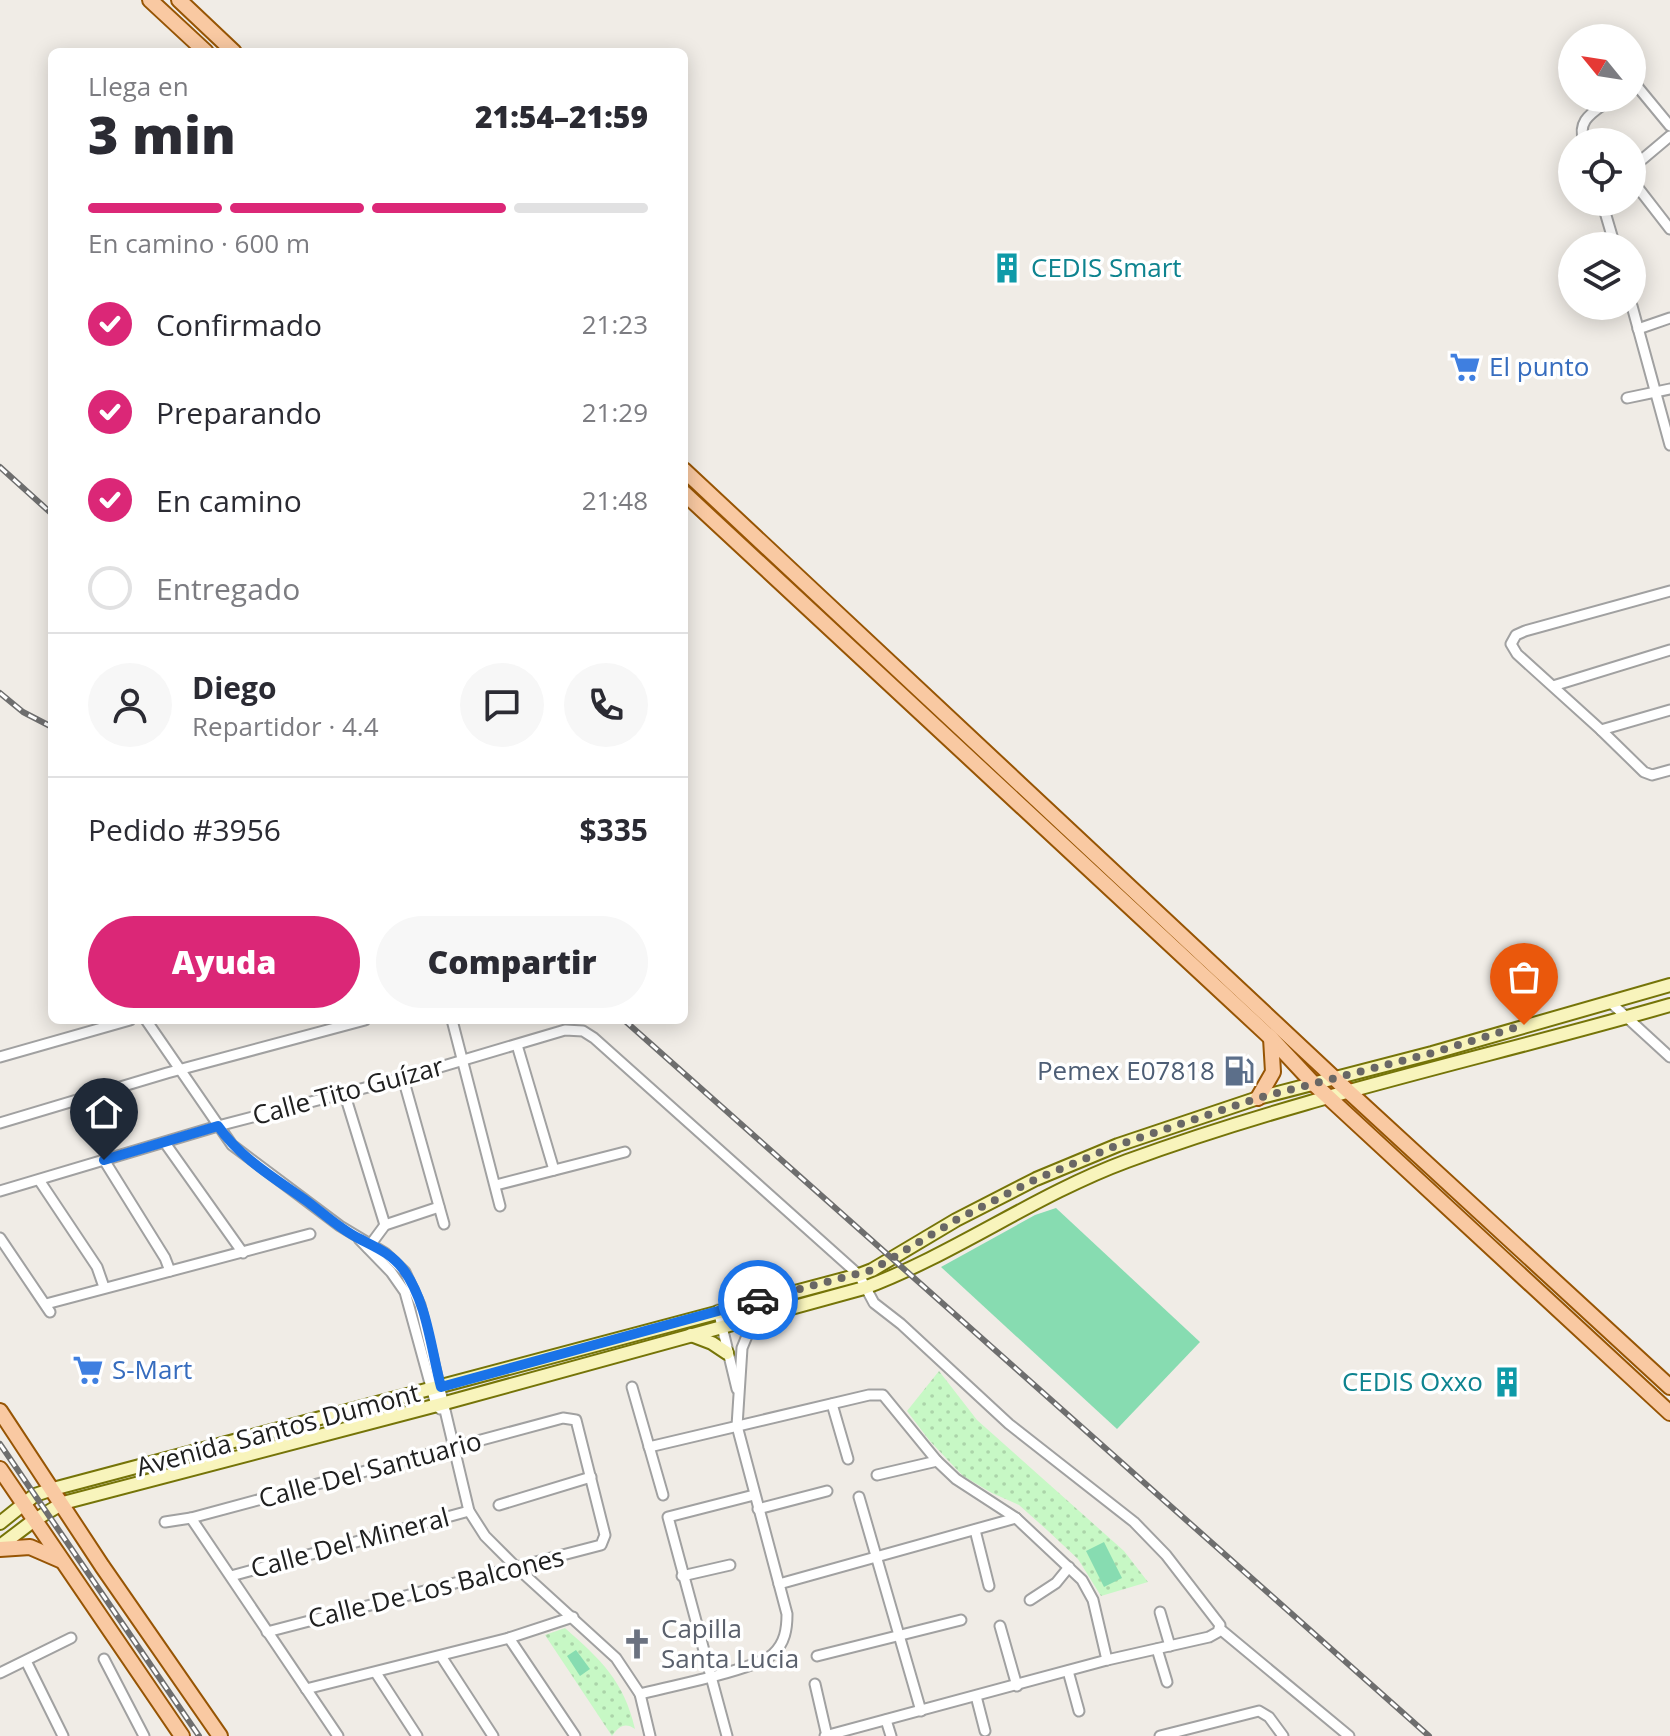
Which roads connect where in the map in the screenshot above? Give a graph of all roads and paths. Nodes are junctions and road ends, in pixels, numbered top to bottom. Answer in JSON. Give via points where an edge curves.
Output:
{"nodes":[{"id":1,"x":150,"y":0,"type":"edge"},
{"id":2,"x":179,"y":0,"type":"edge"},
{"id":3,"x":202,"y":48,"type":"edge"},
{"id":4,"x":230,"y":48,"type":"edge"},
{"id":5,"x":1646,"y":97,"type":"edge"},
{"id":6,"x":1596,"y":112,"type":"edge"},
{"id":7,"x":1670,"y":126,"type":"edge"},
{"id":8,"x":1581,"y":128,"type":"edge"},
{"id":9,"x":1670,"y":136,"type":"edge"},
{"id":10,"x":1646,"y":156,"type":"edge"},
{"id":11,"x":1646,"y":198,"type":"edge"},
{"id":12,"x":1670,"y":229,"type":"edge"},
{"id":13,"x":1670,"y":318,"type":"edge"},
{"id":14,"x":1636,"y":320,"type":"edge"},
{"id":15,"x":1638,"y":329,"type":"junction"},
{"id":16,"x":1670,"y":389,"type":"edge"},
{"id":17,"x":1654,"y":394,"type":"junction"},
{"id":18,"x":1627,"y":398,"type":"dead end"},
{"id":19,"x":1670,"y":445,"type":"edge"},
{"id":20,"x":688,"y":474,"type":"edge"},
{"id":21,"x":688,"y":497,"type":"edge"},
{"id":22,"x":1670,"y":591,"type":"edge"},
{"id":23,"x":1670,"y":650,"type":"edge"},
{"id":24,"x":1553,"y":686,"type":"junction"},
{"id":25,"x":1670,"y":710,"type":"edge"},
{"id":26,"x":1601,"y":730,"type":"junction"},
{"id":27,"x":1670,"y":770,"type":"edge"},
{"id":28,"x":1670,"y":985,"type":"edge"},
{"id":29,"x":1610,"y":1002,"type":"junction"},
{"id":30,"x":1670,"y":1005,"type":"edge"},
{"id":31,"x":1625,"y":1018,"type":"junction"},
{"id":32,"x":116,"y":1024,"type":"edge"},
{"id":33,"x":149,"y":1024,"type":"edge"},
{"id":34,"x":350,"y":1024,"type":"edge"},
{"id":35,"x":453,"y":1024,"type":"edge"},
{"id":36,"x":1271,"y":1038,"type":"junction"},
{"id":37,"x":517,"y":1045,"type":"junction"},
{"id":38,"x":1432,"y":1053,"type":"junction"},
{"id":39,"x":0,"y":1057,"type":"edge"},
{"id":40,"x":1670,"y":1057,"type":"edge"},
{"id":41,"x":463,"y":1060,"type":"junction"},
{"id":42,"x":1435,"y":1069,"type":"junction"},
{"id":43,"x":179,"y":1070,"type":"junction"},
{"id":44,"x":403,"y":1078,"type":"junction"},
{"id":45,"x":1336,"y":1079,"type":"junction"},
{"id":46,"x":1313,"y":1083,"type":"junction"},
{"id":47,"x":1348,"y":1091,"type":"junction"},
{"id":48,"x":344,"y":1092,"type":"junction"},
{"id":49,"x":1328,"y":1096,"type":"junction"},
{"id":50,"x":1258,"y":1098,"type":"junction"},
{"id":51,"x":0,"y":1123,"type":"edge"},
{"id":52,"x":218,"y":1126,"type":"junction"},
{"id":53,"x":165,"y":1143,"type":"junction"},
{"id":54,"x":625,"y":1152,"type":"dead end"},
{"id":55,"x":104,"y":1160,"type":"junction"},
{"id":56,"x":554,"y":1170,"type":"junction"},
{"id":57,"x":39,"y":1180,"type":"junction"},
{"id":58,"x":496,"y":1185,"type":"junction"},
{"id":59,"x":0,"y":1191,"type":"edge"},
{"id":60,"x":500,"y":1206,"type":"dead end"},
{"id":61,"x":439,"y":1207,"type":"junction"},
{"id":62,"x":444,"y":1224,"type":"dead end"},
{"id":63,"x":385,"y":1225,"type":"junction"},
{"id":64,"x":310,"y":1234,"type":"dead end"},
{"id":65,"x":0,"y":1238,"type":"edge"},
{"id":66,"x":369,"y":1246,"type":"junction"},
{"id":67,"x":243,"y":1253,"type":"junction"},
{"id":68,"x":170,"y":1271,"type":"junction"},
{"id":69,"x":859,"y":1275,"type":"junction"},
{"id":70,"x":104,"y":1287,"type":"junction"},
{"id":71,"x":864,"y":1288,"type":"junction"},
{"id":72,"x":718,"y":1310,"type":"junction"},
{"id":73,"x":758,"y":1317,"type":"junction"},
{"id":74,"x":722,"y":1327,"type":"junction"},
{"id":75,"x":691,"y":1335,"type":"junction"},
{"id":76,"x":727,"y":1353,"type":"junction"},
{"id":77,"x":632,"y":1387,"type":"dead end"},
{"id":78,"x":1670,"y":1387,"type":"edge"},
{"id":79,"x":437,"y":1388,"type":"junction"},
{"id":80,"x":738,"y":1392,"type":"junction"},
{"id":81,"x":832,"y":1404,"type":"junction"},
{"id":82,"x":442,"y":1408,"type":"junction"},
{"id":83,"x":0,"y":1411,"type":"edge"},
{"id":84,"x":1670,"y":1413,"type":"edge"},
{"id":85,"x":737,"y":1426,"type":"junction"},
{"id":86,"x":649,"y":1447,"type":"junction"},
{"id":87,"x":453,"y":1449,"type":"junction"},
{"id":88,"x":848,"y":1459,"type":"dead end"},
{"id":89,"x":937,"y":1461,"type":"junction"},
{"id":90,"x":0,"y":1469,"type":"edge"},
{"id":91,"x":877,"y":1475,"type":"dead end"},
{"id":92,"x":591,"y":1477,"type":"junction"},
{"id":93,"x":53,"y":1489,"type":"junction"},
{"id":94,"x":827,"y":1491,"type":"dead end"},
{"id":95,"x":663,"y":1495,"type":"dead end"},
{"id":96,"x":754,"y":1495,"type":"junction"},
{"id":97,"x":859,"y":1497,"type":"dead end"},
{"id":98,"x":23,"y":1503,"type":"junction"},
{"id":99,"x":63,"y":1503,"type":"junction"},
{"id":100,"x":499,"y":1505,"type":"dead end"},
{"id":101,"x":758,"y":1509,"type":"junction"},
{"id":102,"x":469,"y":1511,"type":"junction"},
{"id":103,"x":191,"y":1518,"type":"junction"},
{"id":104,"x":1016,"y":1518,"type":"junction"},
{"id":105,"x":33,"y":1521,"type":"junction"},
{"id":106,"x":165,"y":1522,"type":"dead end"},
{"id":107,"x":0,"y":1523,"type":"edge"},
{"id":108,"x":975,"y":1530,"type":"junction"},
{"id":109,"x":0,"y":1548,"type":"edge"},
{"id":110,"x":878,"y":1557,"type":"junction"},
{"id":111,"x":60,"y":1560,"type":"junction"},
{"id":112,"x":730,"y":1565,"type":"dead end"},
{"id":113,"x":515,"y":1566,"type":"junction"},
{"id":114,"x":1069,"y":1567,"type":"junction"},
{"id":115,"x":231,"y":1576,"type":"junction"},
{"id":116,"x":682,"y":1576,"type":"junction"},
{"id":117,"x":779,"y":1584,"type":"junction"},
{"id":118,"x":989,"y":1586,"type":"dead end"},
{"id":119,"x":1030,"y":1600,"type":"dead end"},
{"id":120,"x":1160,"y":1612,"type":"dead end"},
{"id":121,"x":573,"y":1617,"type":"junction"},
{"id":122,"x":961,"y":1620,"type":"dead end"},
{"id":123,"x":1218,"y":1624,"type":"junction"},
{"id":124,"x":1000,"y":1626,"type":"dead end"},
{"id":125,"x":267,"y":1632,"type":"junction"},
{"id":126,"x":901,"y":1635,"type":"junction"},
{"id":127,"x":71,"y":1638,"type":"dead end"},
{"id":128,"x":509,"y":1638,"type":"junction"},
{"id":129,"x":1170,"y":1646,"type":"junction"},
{"id":130,"x":1157,"y":1649,"type":"junction"},
{"id":131,"x":441,"y":1656,"type":"junction"},
{"id":132,"x":817,"y":1656,"type":"dead end"},
{"id":133,"x":104,"y":1659,"type":"dead end"},
{"id":134,"x":1107,"y":1660,"type":"junction"},
{"id":135,"x":26,"y":1661,"type":"junction"},
{"id":136,"x":1068,"y":1671,"type":"junction"},
{"id":137,"x":0,"y":1673,"type":"edge"},
{"id":138,"x":376,"y":1673,"type":"junction"},
{"id":139,"x":711,"y":1677,"type":"junction"},
{"id":140,"x":1167,"y":1682,"type":"dead end"},
{"id":141,"x":815,"y":1684,"type":"dead end"},
{"id":142,"x":1017,"y":1686,"type":"junction"},
{"id":143,"x":306,"y":1689,"type":"junction"},
{"id":144,"x":640,"y":1694,"type":"junction"},
{"id":145,"x":976,"y":1696,"type":"junction"},
{"id":146,"x":921,"y":1711,"type":"junction"},
{"id":147,"x":1079,"y":1711,"type":"dead end"},
{"id":148,"x":886,"y":1720,"type":"junction"},
{"id":149,"x":985,"y":1731,"type":"dead end"},
{"id":150,"x":1184,"y":1733,"type":"edge"},
{"id":151,"x":63,"y":1736,"type":"edge"},
{"id":152,"x":144,"y":1736,"type":"edge"},
{"id":153,"x":182,"y":1736,"type":"edge"},
{"id":154,"x":220,"y":1736,"type":"edge"},
{"id":155,"x":338,"y":1736,"type":"edge"},
{"id":156,"x":417,"y":1736,"type":"edge"},
{"id":157,"x":493,"y":1736,"type":"edge"},
{"id":158,"x":575,"y":1736,"type":"edge"},
{"id":159,"x":650,"y":1736,"type":"edge"},
{"id":160,"x":727,"y":1736,"type":"edge"},
{"id":161,"x":826,"y":1736,"type":"edge"},
{"id":162,"x":891,"y":1736,"type":"edge"},
{"id":163,"x":1160,"y":1736,"type":"edge"},
{"id":164,"x":1283,"y":1736,"type":"edge"},
{"id":165,"x":1349,"y":1736,"type":"edge"}],
"edges":[{"from":1,"to":3,"type":"main road"},
{"from":2,"to":4,"type":"main road"},
{"from":5,"to":7,"type":"street"},
{"from":6,"to":8,"type":"street"},
{"from":9,"to":10,"type":"street"},
{"from":11,"to":12,"type":"street"},
{"from":13,"to":15,"type":"street"},
{"from":14,"to":15,"type":"street"},
{"from":15,"to":17,"type":"street"},
{"from":16,"to":17,"type":"street"},
{"from":17,"to":18,"type":"street"},
{"from":17,"to":19,"type":"street"},
{"from":20,"to":45,"type":"main road"},
{"from":21,"to":36,"type":"main road"},
{"from":22,"to":24,"type":"street","via":[[1516,635],[1511,644],[1517,654]]},
{"from":23,"to":24,"type":"street"},
{"from":24,"to":26,"type":"street"},
{"from":25,"to":26,"type":"street"},
{"from":26,"to":27,"type":"street","via":[[1644,772]]},
{"from":28,"to":29,"type":"main road","name":"Avenida Santos Dumont"},
{"from":29,"to":31,"type":"street"},
{"from":29,"to":38,"type":"main road","name":"Avenida Santos Dumont"},
{"from":30,"to":31,"type":"main road","name":"Avenida Santos Dumont"},
{"from":31,"to":40,"type":"street"},
{"from":31,"to":42,"type":"main road","name":"Avenida Santos Dumont"},
{"from":32,"to":39,"type":"street"},
{"from":33,"to":43,"type":"street"},
{"from":34,"to":43,"type":"street"},
{"from":35,"to":41,"type":"street"},
{"from":36,"to":46,"type":"main road"},
{"from":36,"to":50,"type":"main road","via":[[1273,1072]]},
{"from":37,"to":41,"type":"street","name":"Calle Tito Guízar"},
{"from":37,"to":56,"type":"street"},
{"from":37,"to":69,"type":"street","name":"Calle Tito Guízar","via":[[574,1029],[594,1038]]},
{"from":38,"to":42,"type":"main road"},
{"from":38,"to":45,"type":"main road","name":"Avenida Santos Dumont"},
{"from":41,"to":44,"type":"street","name":"Calle Tito Guízar"},
{"from":41,"to":58,"type":"street"},
{"from":42,"to":47,"type":"main road","name":"Avenida Santos Dumont"},
{"from":43,"to":51,"type":"street"},
{"from":43,"to":52,"type":"street"},
{"from":44,"to":48,"type":"street","name":"Calle Tito Guízar"},
{"from":44,"to":61,"type":"street"},
{"from":45,"to":46,"type":"main road","name":"Avenida Santos Dumont"},
{"from":45,"to":47,"type":"main road"},
{"from":46,"to":49,"type":"main road"},
{"from":46,"to":50,"type":"main road","name":"Avenida Santos Dumont"},
{"from":47,"to":49,"type":"main road","name":"Avenida Santos Dumont"},
{"from":47,"to":78,"type":"main road"},
{"from":48,"to":52,"type":"street","name":"Calle Tito Guízar"},
{"from":48,"to":63,"type":"street"},
{"from":49,"to":71,"type":"main road","name":"Avenida Santos Dumont","via":[[1124,1162]]},
{"from":49,"to":84,"type":"main road"},
{"from":50,"to":69,"type":"main road","name":"Avenida Santos Dumont","via":[[1036,1179]]},
{"from":52,"to":53,"type":"street","name":"Calle Tito Guízar"},
{"from":52,"to":66,"type":"street","via":[[243,1155]]},
{"from":53,"to":55,"type":"street","name":"Calle Tito Guízar"},
{"from":53,"to":67,"type":"street"},
{"from":54,"to":56,"type":"street"},
{"from":55,"to":57,"type":"street","name":"Calle Tito Guízar"},
{"from":55,"to":68,"type":"street"},
{"from":56,"to":58,"type":"street"},
{"from":57,"to":59,"type":"street","name":"Calle Tito Guízar"},
{"from":57,"to":70,"type":"street","via":[[97,1267]]},
{"from":58,"to":60,"type":"street"},
{"from":61,"to":62,"type":"street"},
{"from":61,"to":63,"type":"street"},
{"from":63,"to":66,"type":"street"},
{"from":64,"to":67,"type":"street"},
{"from":65,"to":70,"type":"street","via":[[48,1308]]},
{"from":66,"to":79,"type":"street","via":[[398,1263],[413,1287]]},
{"from":67,"to":68,"type":"street"},
{"from":68,"to":70,"type":"street"},
{"from":69,"to":71,"type":"street"},
{"from":69,"to":72,"type":"main road","name":"Avenida Santos Dumont"},
{"from":71,"to":73,"type":"main road","name":"Avenida Santos Dumont"},
{"from":71,"to":123,"type":"street","via":[[874,1303],[1009,1424],[1134,1522]]},
{"from":72,"to":74,"type":"street"},
{"from":72,"to":79,"type":"main road","name":"Avenida Santos Dumont"},
{"from":73,"to":74,"type":"main road","name":"Avenida Santos Dumont"},
{"from":73,"to":80,"type":"street","via":[[742,1348]]},
{"from":74,"to":75,"type":"main road","name":"Avenida Santos Dumont"},
{"from":74,"to":76,"type":"street"},
{"from":75,"to":76,"type":"main road"},
{"from":75,"to":82,"type":"main road","name":"Avenida Santos Dumont"},
{"from":76,"to":80,"type":"street"},
{"from":77,"to":86,"type":"street"},
{"from":79,"to":82,"type":"street"},
{"from":79,"to":93,"type":"main road","name":"Avenida Santos Dumont"},
{"from":80,"to":85,"type":"street"},
{"from":81,"to":85,"type":"street"},
{"from":81,"to":88,"type":"street"},
{"from":81,"to":89,"type":"street","via":[[885,1396]]},
{"from":82,"to":87,"type":"street"},
{"from":82,"to":99,"type":"main road","name":"Avenida Santos Dumont"},
{"from":83,"to":93,"type":"main road"},
{"from":85,"to":86,"type":"street"},
{"from":85,"to":96,"type":"street"},
{"from":86,"to":95,"type":"street"},
{"from":87,"to":92,"type":"street","name":"Calle Del Santuario","via":[[573,1418]]},
{"from":87,"to":102,"type":"street"},
{"from":87,"to":103,"type":"street","name":"Calle Del Santuario"},
{"from":89,"to":91,"type":"street"},
{"from":89,"to":104,"type":"street"},
{"from":90,"to":98,"type":"main road"},
{"from":92,"to":100,"type":"street"},
{"from":92,"to":113,"type":"street","name":"Calle De Los Balcones","via":[[604,1542]]},
{"from":93,"to":98,"type":"main road","name":"Avenida Santos Dumont"},
{"from":93,"to":99,"type":"main road"},
{"from":94,"to":101,"type":"street"},
{"from":96,"to":101,"type":"street"},
{"from":96,"to":116,"type":"street","via":[[668,1517]]},
{"from":97,"to":110,"type":"street"},
{"from":98,"to":105,"type":"main road"},
{"from":98,"to":107,"type":"main road","name":"Avenida Santos Dumont"},
{"from":99,"to":105,"type":"main road","name":"Avenida Santos Dumont"},
{"from":99,"to":154,"type":"main road"},
{"from":101,"to":117,"type":"street"},
{"from":102,"to":113,"type":"street"},
{"from":102,"to":115,"type":"street","name":"Calle Del Mineral"},
{"from":103,"to":106,"type":"street","name":"Calle Del Santuario"},
{"from":103,"to":115,"type":"street"},
{"from":104,"to":108,"type":"street"},
{"from":104,"to":114,"type":"street"},
{"from":105,"to":109,"type":"main road","name":"Avenida Santos Dumont"},
{"from":105,"to":111,"type":"main road"},
{"from":108,"to":110,"type":"street"},
{"from":108,"to":118,"type":"street"},
{"from":109,"to":111,"type":"main road","via":[[30,1547]]},
{"from":110,"to":117,"type":"street"},
{"from":110,"to":126,"type":"street"},
{"from":111,"to":153,"type":"main road"},
{"from":112,"to":116,"type":"street"},
{"from":113,"to":121,"type":"street"},
{"from":113,"to":125,"type":"street","name":"Calle De Los Balcones"},
{"from":114,"to":119,"type":"street"},
{"from":114,"to":134,"type":"street","via":[[1093,1600]]},
{"from":115,"to":125,"type":"street"},
{"from":116,"to":139,"type":"street"},
{"from":117,"to":139,"type":"street","via":[[787,1614],[779,1646],[765,1659]]},
{"from":120,"to":129,"type":"street"},
{"from":121,"to":128,"type":"street"},
{"from":121,"to":144,"type":"street","via":[[616,1658]]},
{"from":122,"to":126,"type":"street"},
{"from":123,"to":129,"type":"street","via":[[1215,1635]]},
{"from":123,"to":165,"type":"street"},
{"from":124,"to":142,"type":"street"},
{"from":125,"to":143,"type":"street"},
{"from":126,"to":132,"type":"street"},
{"from":126,"to":146,"type":"street"},
{"from":127,"to":135,"type":"street"},
{"from":128,"to":131,"type":"street"},
{"from":128,"to":158,"type":"street"},
{"from":129,"to":130,"type":"street"},
{"from":130,"to":134,"type":"street"},
{"from":130,"to":140,"type":"street"},
{"from":131,"to":138,"type":"street"},
{"from":131,"to":157,"type":"street"},
{"from":133,"to":152,"type":"street"},
{"from":134,"to":136,"type":"street"},
{"from":135,"to":137,"type":"street"},
{"from":135,"to":151,"type":"street"},
{"from":136,"to":142,"type":"street"},
{"from":136,"to":147,"type":"street"},
{"from":138,"to":143,"type":"street"},
{"from":138,"to":156,"type":"street"},
{"from":139,"to":144,"type":"street"},
{"from":139,"to":160,"type":"street"},
{"from":141,"to":161,"type":"street"},
{"from":142,"to":145,"type":"street"},
{"from":143,"to":155,"type":"street"},
{"from":144,"to":159,"type":"street"},
{"from":145,"to":146,"type":"street"},
{"from":145,"to":149,"type":"street"},
{"from":146,"to":148,"type":"street"},
{"from":148,"to":161,"type":"street"},
{"from":148,"to":162,"type":"street"},
{"from":150,"to":163,"type":"street"},
{"from":150,"to":164,"type":"street","via":[[1259,1711]]}]}
